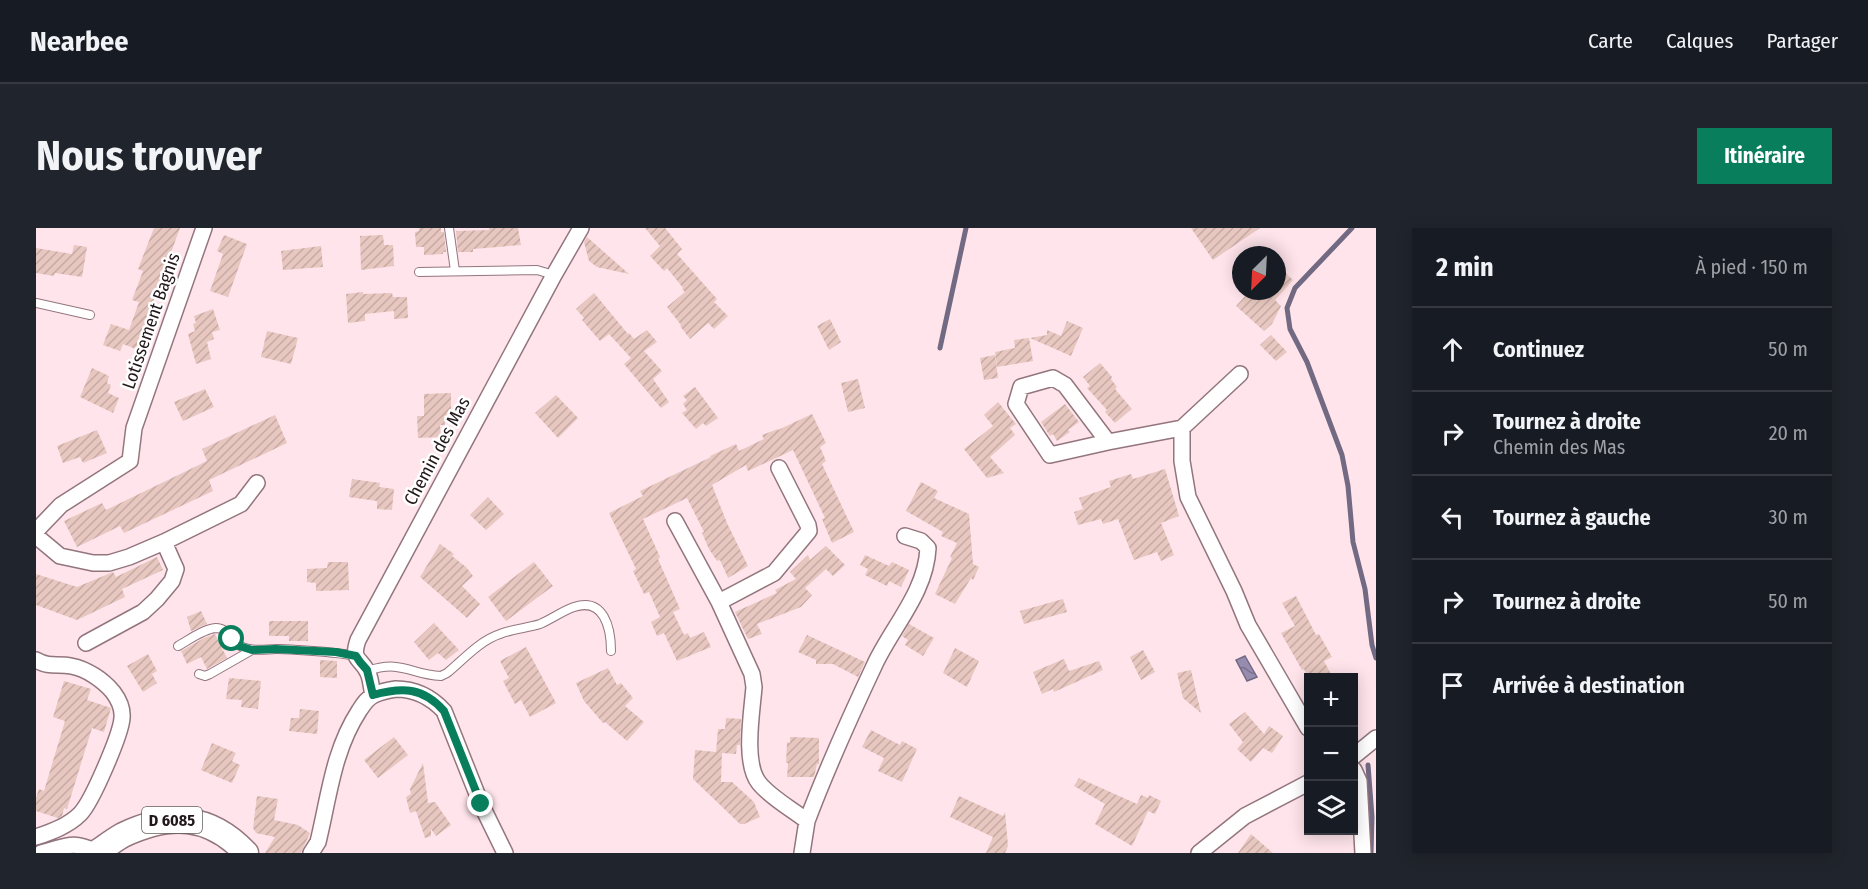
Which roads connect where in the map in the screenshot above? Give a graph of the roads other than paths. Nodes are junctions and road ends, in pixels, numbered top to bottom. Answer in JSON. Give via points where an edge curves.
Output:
{"nodes":[{"id":1,"x":204,"y":228,"type":"edge"},
{"id":2,"x":449,"y":228,"type":"edge"},
{"id":3,"x":581,"y":228,"type":"edge"},
{"id":4,"x":455,"y":271,"type":"junction"},
{"id":5,"x":419,"y":272,"type":"dead end"},
{"id":6,"x":554,"y":276,"type":"junction"},
{"id":7,"x":36,"y":303,"type":"edge"},
{"id":8,"x":90,"y":315,"type":"dead end"},
{"id":9,"x":1240,"y":374,"type":"dead end"},
{"id":10,"x":1182,"y":428,"type":"junction"},
{"id":11,"x":1108,"y":442,"type":"junction"},
{"id":12,"x":779,"y":468,"type":"dead end"},
{"id":13,"x":257,"y":483,"type":"dead end"},
{"id":14,"x":675,"y":521,"type":"dead end"},
{"id":15,"x":36,"y":534,"type":"edge"},
{"id":16,"x":905,"y":536,"type":"dead end"},
{"id":17,"x":164,"y":542,"type":"junction"},
{"id":18,"x":719,"y":602,"type":"junction"},
{"id":19,"x":87,"y":643,"type":"dead end"},
{"id":20,"x":178,"y":646,"type":"dead end"},
{"id":21,"x":252,"y":650,"type":"junction"},
{"id":22,"x":611,"y":651,"type":"dead end"},
{"id":23,"x":356,"y":656,"type":"junction"},
{"id":24,"x":36,"y":660,"type":"edge"},
{"id":25,"x":367,"y":670,"type":"junction"},
{"id":26,"x":199,"y":674,"type":"dead end"},
{"id":27,"x":373,"y":695,"type":"junction"},
{"id":28,"x":1307,"y":727,"type":"edge"},
{"id":29,"x":1376,"y":738,"type":"edge"},
{"id":30,"x":1358,"y":752,"type":"edge"},
{"id":31,"x":1358,"y":779,"type":"edge"},
{"id":32,"x":1304,"y":785,"type":"edge"},
{"id":33,"x":807,"y":821,"type":"junction"},
{"id":34,"x":36,"y":837,"type":"edge"},
{"id":35,"x":41,"y":853,"type":"edge"},
{"id":36,"x":97,"y":853,"type":"edge"},
{"id":37,"x":246,"y":853,"type":"edge"},
{"id":38,"x":311,"y":853,"type":"edge"},
{"id":39,"x":505,"y":853,"type":"edge"},
{"id":40,"x":802,"y":853,"type":"edge"},
{"id":41,"x":1199,"y":853,"type":"edge"},
{"id":42,"x":1363,"y":853,"type":"edge"}],
"edges":[{"from":1,"to":15,"type":"street","name":"Lotissement Bagnis","via":[[134,428],[130,461],[61,505]]},
{"from":2,"to":4,"type":"lane"},
{"from":3,"to":6,"type":"street","name":"Chemin des Mas"},
{"from":4,"to":5,"type":"lane"},
{"from":4,"to":6,"type":"lane","via":[[537,270]]},
{"from":6,"to":23,"type":"street","name":"Chemin des Mas","via":[[358,640]]},
{"from":7,"to":8,"type":"lane"},
{"from":9,"to":10,"type":"street"},
{"from":10,"to":11,"type":"street"},
{"from":10,"to":28,"type":"street","via":[[1188,497],[1248,625]]},
{"from":11,"to":11,"type":"street","via":[[1050,455],[1017,404],[1021,387],[1053,378],[1065,385]]},
{"from":12,"to":18,"type":"street","via":[[809,531],[774,573]]},
{"from":13,"to":17,"type":"street","via":[[241,504]]},
{"from":14,"to":18,"type":"street"},
{"from":15,"to":17,"type":"street","via":[[60,556],[93,563],[109,563]]},
{"from":16,"to":33,"type":"street","via":[[928,548],[921,581],[875,664]]},
{"from":17,"to":19,"type":"street","via":[[176,569],[172,581],[143,612]]},
{"from":18,"to":33,"type":"street","via":[[752,674],[753,774],[759,784]]},
{"from":20,"to":21,"type":"lane","via":[[205,631],[220,628],[236,645]]},
{"from":21,"to":23,"type":"lane"},
{"from":21,"to":26,"type":"lane","via":[[210,674]]},
{"from":22,"to":25,"type":"lane","via":[[611,633],[605,616],[584,605],[540,624],[497,635],[441,676],[392,665]]},
{"from":23,"to":25,"type":"street"},
{"from":24,"to":34,"type":"street","via":[[87,671],[113,692],[121,704],[122,717],[91,800],[63,826]]},
{"from":25,"to":27,"type":"street"},
{"from":27,"to":38,"type":"street","via":[[360,709],[342,742],[318,842]]},
{"from":27,"to":39,"type":"street","via":[[406,689],[435,700],[444,711]]},
{"from":29,"to":30,"type":"street"},
{"from":31,"to":42,"type":"street"},
{"from":32,"to":41,"type":"street","via":[[1245,816]]},
{"from":33,"to":40,"type":"street"},
{"from":35,"to":36,"type":"street","via":[[71,844]]},
{"from":36,"to":37,"type":"main road","number":"D 6085","via":[[122,836],[166,820],[205,825]]}]}
